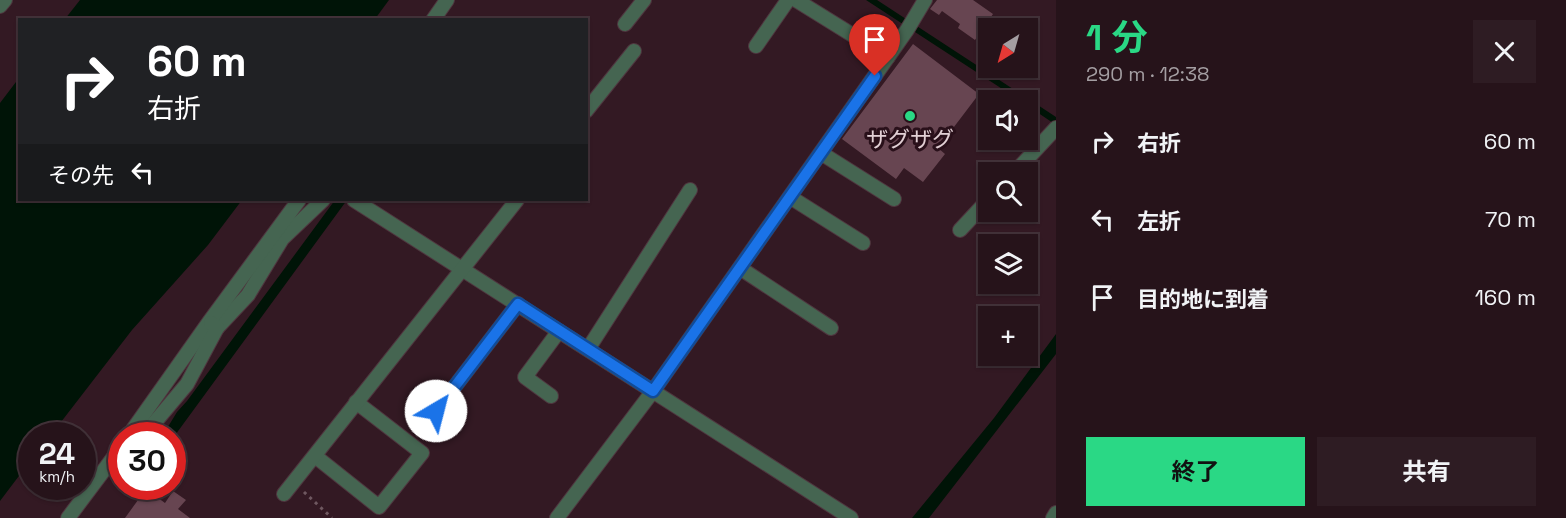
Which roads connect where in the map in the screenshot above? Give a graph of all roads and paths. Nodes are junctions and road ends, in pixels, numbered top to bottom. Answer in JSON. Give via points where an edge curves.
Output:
{"nodes":[{"id":1,"x":5,"y":0,"type":"edge"},
{"id":2,"x":447,"y":0,"type":"edge"},
{"id":3,"x":644,"y":0,"type":"edge"},
{"id":4,"x":788,"y":0,"type":"edge"},
{"id":5,"x":796,"y":0,"type":"edge"},
{"id":6,"x":925,"y":0,"type":"edge"},
{"id":7,"x":0,"y":6,"type":"edge"},
{"id":8,"x":434,"y":18,"type":"edge"},
{"id":9,"x":625,"y":24,"type":"dead end"},
{"id":10,"x":756,"y":46,"type":"dead end"},
{"id":11,"x":634,"y":51,"type":"dead end"},
{"id":12,"x":888,"y":57,"type":"junction"},
{"id":13,"x":588,"y":108,"type":"edge"},
{"id":14,"x":1056,"y":129,"type":"edge"},
{"id":15,"x":821,"y":153,"type":"junction"},
{"id":16,"x":1025,"y":162,"type":"edge"},
{"id":17,"x":690,"y":190,"type":"dead end"},
{"id":18,"x":790,"y":197,"type":"junction"},
{"id":19,"x":894,"y":200,"type":"dead end"},
{"id":20,"x":298,"y":201,"type":"edge"},
{"id":21,"x":322,"y":201,"type":"edge"},
{"id":22,"x":356,"y":201,"type":"edge"},
{"id":23,"x":516,"y":201,"type":"edge"},
{"id":24,"x":978,"y":211,"type":"edge"},
{"id":25,"x":960,"y":230,"type":"dead end"},
{"id":26,"x":278,"y":236,"type":"junction"},
{"id":27,"x":863,"y":243,"type":"dead end"},
{"id":28,"x":740,"y":268,"type":"junction"},
{"id":29,"x":462,"y":269,"type":"junction"},
{"id":30,"x":518,"y":304,"type":"junction"},
{"id":31,"x":213,"y":325,"type":"junction"},
{"id":32,"x":831,"y":328,"type":"dead end"},
{"id":33,"x":559,"y":331,"type":"junction"},
{"id":34,"x":588,"y":350,"type":"junction"},
{"id":35,"x":653,"y":391,"type":"junction"},
{"id":36,"x":551,"y":396,"type":"dead end"},
{"id":37,"x":356,"y":402,"type":"junction"},
{"id":38,"x":436,"y":411,"type":"dead end"},
{"id":39,"x":139,"y":422,"type":"edge"},
{"id":40,"x":155,"y":422,"type":"edge"},
{"id":41,"x":315,"y":456,"type":"junction"},
{"id":42,"x":108,"y":464,"type":"edge"},
{"id":43,"x":289,"y":488,"type":"joint"},
{"id":44,"x":1056,"y":513,"type":"edge"},
{"id":45,"x":68,"y":518,"type":"edge"},
{"id":46,"x":332,"y":518,"type":"edge"},
{"id":47,"x":556,"y":518,"type":"edge"},
{"id":48,"x":851,"y":518,"type":"edge"},
{"id":49,"x":1053,"y":518,"type":"edge"}],
"edges":[{"from":1,"to":7,"type":"street"},
{"from":2,"to":8,"type":"street"},
{"from":3,"to":9,"type":"street"},
{"from":4,"to":10,"type":"street"},
{"from":5,"to":12,"type":"street"},
{"from":6,"to":12,"type":"street"},
{"from":11,"to":13,"type":"street"},
{"from":12,"to":15,"type":"street"},
{"from":14,"to":16,"type":"street"},
{"from":15,"to":18,"type":"street"},
{"from":15,"to":19,"type":"street"},
{"from":17,"to":34,"type":"street"},
{"from":18,"to":27,"type":"street"},
{"from":18,"to":28,"type":"street"},
{"from":20,"to":26,"type":"street"},
{"from":21,"to":26,"type":"street"},
{"from":22,"to":29,"type":"street"},
{"from":23,"to":29,"type":"street"},
{"from":24,"to":25,"type":"street"},
{"from":26,"to":31,"type":"street"},
{"from":28,"to":32,"type":"street"},
{"from":28,"to":35,"type":"street"},
{"from":29,"to":30,"type":"street"},
{"from":29,"to":37,"type":"street"},
{"from":30,"to":33,"type":"street"},
{"from":30,"to":38,"type":"street"},
{"from":31,"to":39,"type":"street"},
{"from":31,"to":40,"type":"street","via":[[187,384]]},
{"from":33,"to":34,"type":"street"},
{"from":33,"to":36,"type":"street","via":[[525,377]]},
{"from":34,"to":35,"type":"street"},
{"from":35,"to":47,"type":"street"},
{"from":35,"to":48,"type":"street"},
{"from":37,"to":41,"type":"street"},
{"from":37,"to":41,"type":"street","via":[[422,453],[379,507]]},
{"from":41,"to":43,"type":"street"},
{"from":42,"to":45,"type":"street"},
{"from":43,"to":46,"type":"path"},
{"from":44,"to":49,"type":"street"}]}
